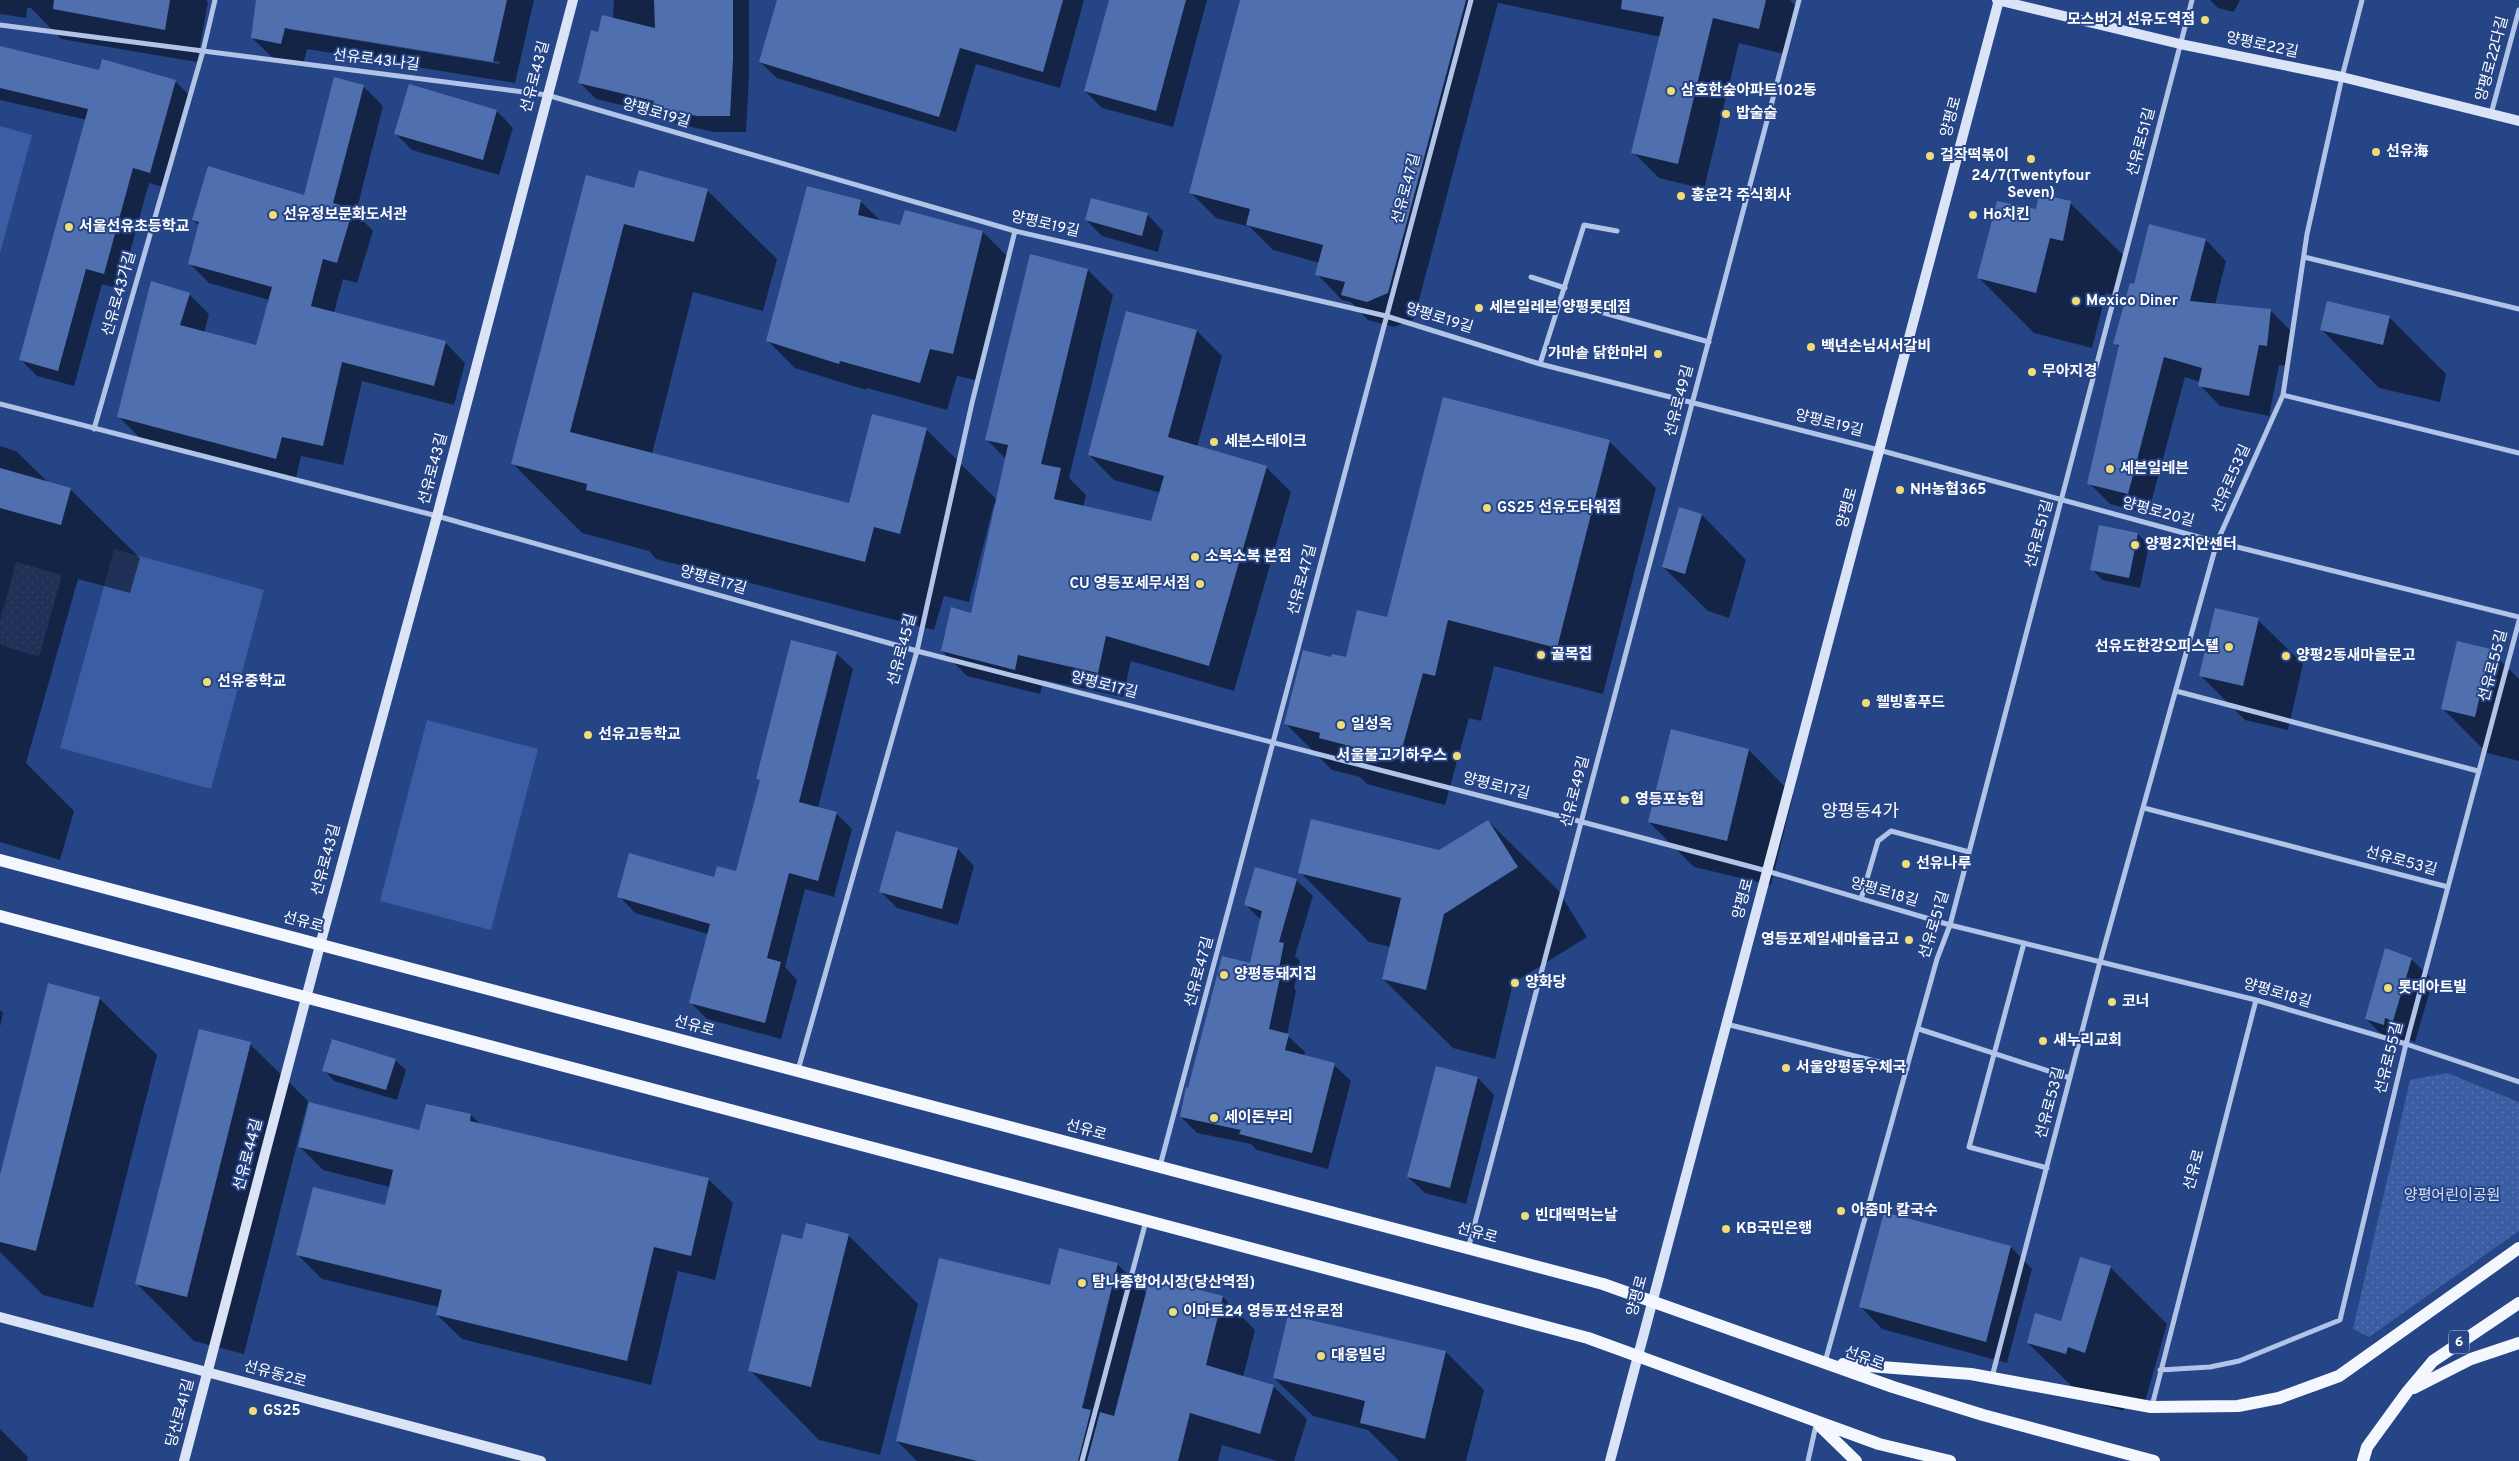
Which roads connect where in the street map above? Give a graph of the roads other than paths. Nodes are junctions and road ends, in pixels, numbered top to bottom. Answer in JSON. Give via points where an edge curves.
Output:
{"nodes":[{"id":1,"x":214,"y":0,"type":"edge"},
{"id":2,"x":573,"y":0,"type":"edge"},
{"id":3,"x":1471,"y":0,"type":"edge"},
{"id":4,"x":1800,"y":0,"type":"edge"},
{"id":5,"x":1998,"y":0,"type":"edge"},
{"id":6,"x":2192,"y":0,"type":"edge"},
{"id":7,"x":2362,"y":0,"type":"edge"},
{"id":8,"x":2519,"y":10,"type":"edge"},
{"id":9,"x":0,"y":25,"type":"edge"},
{"id":10,"x":2180,"y":44,"type":"junction"},
{"id":11,"x":202,"y":51,"type":"junction"},
{"id":12,"x":2342,"y":77,"type":"junction"},
{"id":13,"x":547,"y":95,"type":"junction"},
{"id":14,"x":2491,"y":114,"type":"junction"},
{"id":15,"x":2519,"y":120,"type":"edge"},
{"id":16,"x":1015,"y":231,"type":"junction"},
{"id":17,"x":1617,"y":231,"type":"dead end"},
{"id":18,"x":2304,"y":257,"type":"junction"},
{"id":19,"x":1531,"y":277,"type":"dead end"},
{"id":20,"x":1565,"y":288,"type":"junction"},
{"id":21,"x":1561,"y":301,"type":"junction"},
{"id":22,"x":2519,"y":309,"type":"edge"},
{"id":23,"x":1386,"y":316,"type":"junction"},
{"id":24,"x":1709,"y":342,"type":"junction"},
{"id":25,"x":1540,"y":364,"type":"junction"},
{"id":26,"x":2283,"y":395,"type":"junction"},
{"id":27,"x":1693,"y":403,"type":"junction"},
{"id":28,"x":0,"y":404,"type":"edge"},
{"id":29,"x":94,"y":429,"type":"junction"},
{"id":30,"x":1879,"y":450,"type":"junction"},
{"id":31,"x":2519,"y":453,"type":"edge"},
{"id":32,"x":2062,"y":499,"type":"junction"},
{"id":33,"x":437,"y":516,"type":"junction"},
{"id":34,"x":2217,"y":542,"type":"junction"},
{"id":35,"x":2519,"y":617,"type":"edge"},
{"id":36,"x":2519,"y":621,"type":"edge"},
{"id":37,"x":918,"y":651,"type":"junction"},
{"id":38,"x":2176,"y":691,"type":"junction"},
{"id":39,"x":1274,"y":742,"type":"junction"},
{"id":40,"x":2478,"y":771,"type":"junction"},
{"id":41,"x":2144,"y":808,"type":"junction"},
{"id":42,"x":1582,"y":822,"type":"junction"},
{"id":43,"x":1969,"y":852,"type":"junction"},
{"id":44,"x":0,"y":860,"type":"edge"},
{"id":45,"x":1767,"y":871,"type":"junction"},
{"id":46,"x":2448,"y":887,"type":"junction"},
{"id":47,"x":1861,"y":899,"type":"junction"},
{"id":48,"x":0,"y":916,"type":"edge"},
{"id":49,"x":1950,"y":925,"type":"junction"},
{"id":50,"x":2024,"y":943,"type":"junction"},
{"id":51,"x":320,"y":945,"type":"junction"},
{"id":52,"x":2100,"y":962,"type":"junction"},
{"id":53,"x":306,"y":997,"type":"junction"},
{"id":54,"x":2256,"y":1000,"type":"junction"},
{"id":55,"x":1726,"y":1024,"type":"junction"},
{"id":56,"x":1919,"y":1029,"type":"junction"},
{"id":57,"x":2406,"y":1044,"type":"junction"},
{"id":58,"x":1994,"y":1055,"type":"junction"},
{"id":59,"x":1907,"y":1069,"type":"junction"},
{"id":60,"x":798,"y":1071,"type":"junction"},
{"id":61,"x":2070,"y":1078,"type":"junction"},
{"id":62,"x":2519,"y":1082,"type":"edge"},
{"id":63,"x":1160,"y":1167,"type":"junction"},
{"id":64,"x":2047,"y":1168,"type":"junction"},
{"id":65,"x":1146,"y":1221,"type":"junction"},
{"id":66,"x":2519,"y":1248,"type":"edge"},
{"id":67,"x":1468,"y":1249,"type":"junction"},
{"id":68,"x":1653,"y":1302,"type":"junction"},
{"id":69,"x":2519,"y":1303,"type":"edge"},
{"id":70,"x":0,"y":1318,"type":"edge"},
{"id":71,"x":2519,"y":1342,"type":"edge"},
{"id":72,"x":1638,"y":1358,"type":"junction"},
{"id":73,"x":1825,"y":1363,"type":"junction"},
{"id":74,"x":2160,"y":1370,"type":"junction"},
{"id":75,"x":207,"y":1372,"type":"junction"},
{"id":76,"x":1992,"y":1377,"type":"junction"},
{"id":77,"x":2407,"y":1392,"type":"junction"},
{"id":78,"x":2151,"y":1407,"type":"junction"},
{"id":79,"x":1817,"y":1422,"type":"junction"},
{"id":80,"x":184,"y":1461,"type":"edge"},
{"id":81,"x":541,"y":1461,"type":"edge"},
{"id":82,"x":1082,"y":1461,"type":"edge"},
{"id":83,"x":1610,"y":1461,"type":"edge"},
{"id":84,"x":1808,"y":1461,"type":"edge"},
{"id":85,"x":1856,"y":1461,"type":"edge"},
{"id":86,"x":1950,"y":1461,"type":"edge"},
{"id":87,"x":2154,"y":1461,"type":"edge"},
{"id":88,"x":2363,"y":1461,"type":"edge"}],
"edges":[{"from":1,"to":11,"type":"street"},
{"from":2,"to":13,"type":"street","name":"선유로43길"},
{"from":3,"to":23,"type":"street","name":"선유로47길"},
{"from":4,"to":24,"type":"street","name":"선유로49길"},
{"from":5,"to":10,"type":"street","name":"양평로22길"},
{"from":5,"to":30,"type":"street","name":"양평로"},
{"from":6,"to":10,"type":"street","name":"선유로51길"},
{"from":7,"to":12,"type":"street","name":"선유로53길"},
{"from":8,"to":14,"type":"street","name":"양평로22다길"},
{"from":9,"to":11,"type":"street","name":"선유로43나길"},
{"from":10,"to":12,"type":"street","name":"양평로22길"},
{"from":10,"to":32,"type":"street","name":"선유로51길"},
{"from":11,"to":13,"type":"street","name":"선유로43나길"},
{"from":11,"to":29,"type":"street","name":"선유로43가길"},
{"from":12,"to":14,"type":"street","name":"양평로22길"},
{"from":12,"to":18,"type":"street","name":"선유로53길"},
{"from":13,"to":16,"type":"street","name":"양평로19길"},
{"from":13,"to":33,"type":"street","name":"선유로43길"},
{"from":14,"to":15,"type":"street","name":"양평로22길"},
{"from":16,"to":23,"type":"street","name":"양평로19길"},
{"from":16,"to":37,"type":"street","name":"선유로45길","via":[[972,403]]},
{"from":17,"to":20,"type":"street","via":[[1584,226]]},
{"from":18,"to":22,"type":"street"},
{"from":18,"to":26,"type":"street","name":"선유로53길"},
{"from":19,"to":20,"type":"street"},
{"from":20,"to":21,"type":"street"},
{"from":21,"to":24,"type":"street"},
{"from":21,"to":25,"type":"street"},
{"from":23,"to":25,"type":"street","name":"양평로19길"},
{"from":23,"to":39,"type":"street","name":"선유로47길"},
{"from":24,"to":27,"type":"street","name":"선유로49길"},
{"from":25,"to":27,"type":"street","name":"양평로19길"},
{"from":26,"to":31,"type":"street"},
{"from":26,"to":34,"type":"street","name":"선유로53길"},
{"from":27,"to":30,"type":"street","name":"양평로19길"},
{"from":27,"to":42,"type":"street","name":"선유로49길"},
{"from":28,"to":29,"type":"street"},
{"from":29,"to":33,"type":"street"},
{"from":30,"to":32,"type":"street","name":"양평로20길"},
{"from":30,"to":45,"type":"street","name":"양평로"},
{"from":32,"to":34,"type":"street","name":"양평로20길"},
{"from":32,"to":43,"type":"street","name":"선유로51길"},
{"from":33,"to":37,"type":"street","name":"양평로17길"},
{"from":33,"to":51,"type":"street","name":"선유로43길"},
{"from":34,"to":35,"type":"street","name":"양평로20길"},
{"from":34,"to":38,"type":"street","name":"선유로53길"},
{"from":36,"to":40,"type":"street","name":"선유로55길"},
{"from":37,"to":39,"type":"street","name":"양평로17길"},
{"from":37,"to":60,"type":"street","name":"선유로45길"},
{"from":38,"to":40,"type":"street"},
{"from":38,"to":41,"type":"street","name":"선유로53길"},
{"from":39,"to":42,"type":"street","name":"양평로17길"},
{"from":39,"to":63,"type":"street","name":"선유로47길"},
{"from":40,"to":46,"type":"street","name":"선유로55길"},
{"from":41,"to":46,"type":"street","name":"선유로53길"},
{"from":41,"to":52,"type":"street","name":"선유로53길"},
{"from":42,"to":45,"type":"street","name":"양평로17길"},
{"from":42,"to":67,"type":"street","name":"선유로49길"},
{"from":43,"to":47,"type":"street","via":[[1891,831],[1878,841]]},
{"from":43,"to":49,"type":"street","name":"선유로51길"},
{"from":44,"to":51,"type":"main road","name":"선유로"},
{"from":45,"to":47,"type":"street","name":"양평로18길"},
{"from":45,"to":55,"type":"street","name":"양평로"},
{"from":46,"to":57,"type":"street","name":"선유로55길"},
{"from":47,"to":49,"type":"street","name":"양평로18길"},
{"from":48,"to":53,"type":"main road"},
{"from":49,"to":50,"type":"street","name":"양평로18길"},
{"from":49,"to":56,"type":"street","name":"선유로51길","via":[[1937,959]]},
{"from":50,"to":52,"type":"street","name":"양평로18길"},
{"from":50,"to":58,"type":"street"},
{"from":51,"to":53,"type":"street","name":"선유로44길"},
{"from":51,"to":60,"type":"main road","name":"선유로"},
{"from":52,"to":54,"type":"street","name":"양평로18길"},
{"from":52,"to":61,"type":"street","name":"선유로53길"},
{"from":53,"to":65,"type":"main road"},
{"from":53,"to":75,"type":"street","name":"선유로44길"},
{"from":54,"to":57,"type":"street","name":"양평로18길"},
{"from":54,"to":74,"type":"street","name":"선유로"},
{"from":55,"to":59,"type":"street"},
{"from":55,"to":68,"type":"street","name":"양평로"},
{"from":56,"to":58,"type":"street"},
{"from":56,"to":59,"type":"street","name":"선유로51길"},
{"from":57,"to":62,"type":"street","name":"양평로18길"},
{"from":57,"to":74,"type":"street","name":"선유로55길","via":[[2340,1320],[2239,1361],[2210,1367]]},
{"from":58,"to":61,"type":"street"},
{"from":58,"to":64,"type":"street","via":[[1969,1147]]},
{"from":59,"to":73,"type":"street","name":"선유로51길"},
{"from":60,"to":63,"type":"main road","name":"선유로"},
{"from":61,"to":64,"type":"street","name":"선유로53길"},
{"from":63,"to":67,"type":"main road","name":"선유로"},
{"from":64,"to":76,"type":"street","name":"선유로53길"},
{"from":65,"to":72,"type":"main road","via":[[1588,1338]]},
{"from":65,"to":82,"type":"street"},
{"from":66,"to":78,"type":"main road","via":[[2339,1376],[2279,1398],[2238,1406]]},
{"from":67,"to":68,"type":"main road","name":"선유로","via":[[1603,1284]]},
{"from":68,"to":72,"type":"street","name":"양평로"},
{"from":68,"to":73,"type":"main road","name":"선유로"},
{"from":69,"to":77,"type":"main road","number":"6","via":[[2433,1361]]},
{"from":70,"to":75,"type":"street","name":"선유동2로"},
{"from":71,"to":77,"type":"main road","via":[[2471,1358]]},
{"from":72,"to":79,"type":"main road"},
{"from":72,"to":83,"type":"street","name":"양평로"},
{"from":73,"to":76,"type":"main road"},
{"from":73,"to":87,"type":"main road","name":"선유로","via":[[1983,1415]]},
{"from":74,"to":78,"type":"street","name":"선유로"},
{"from":75,"to":80,"type":"street","name":"당산로41길"},
{"from":75,"to":81,"type":"street","name":"선유동2로"},
{"from":76,"to":78,"type":"main road"},
{"from":77,"to":88,"type":"main road","number":"6","via":[[2367,1447]]},
{"from":79,"to":84,"type":"street"},
{"from":79,"to":85,"type":"main road"},
{"from":79,"to":86,"type":"main road","via":[[1879,1444]]}]}
